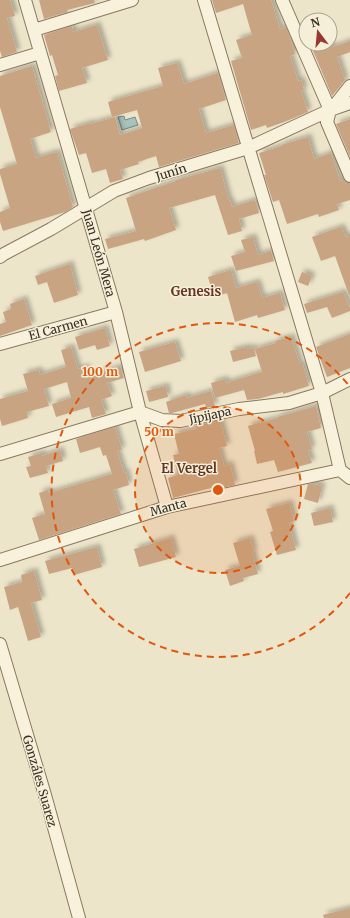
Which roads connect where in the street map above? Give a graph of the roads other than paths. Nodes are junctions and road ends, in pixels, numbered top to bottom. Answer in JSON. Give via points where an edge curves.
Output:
{"nodes":[{"id":1,"x":25,"y":0,"type":"edge"},
{"id":2,"x":132,"y":0,"type":"edge"},
{"id":3,"x":204,"y":0,"type":"edge"},
{"id":4,"x":282,"y":0,"type":"edge"},
{"id":5,"x":34,"y":30,"type":"junction"},
{"id":6,"x":40,"y":54,"type":"junction"},
{"id":7,"x":0,"y":65,"type":"edge"},
{"id":8,"x":350,"y":86,"type":"edge"},
{"id":9,"x":350,"y":103,"type":"edge"},
{"id":10,"x":330,"y":110,"type":"junction"},
{"id":11,"x":248,"y":148,"type":"junction"},
{"id":12,"x":350,"y":176,"type":"edge"},
{"id":13,"x":86,"y":208,"type":"junction"},
{"id":14,"x":0,"y":257,"type":"edge"},
{"id":15,"x":116,"y":312,"type":"junction"},
{"id":16,"x":0,"y":344,"type":"edge"},
{"id":17,"x":350,"y":379,"type":"edge"},
{"id":18,"x":322,"y":393,"type":"junction"},
{"id":19,"x":140,"y":412,"type":"junction"},
{"id":20,"x":0,"y":454,"type":"edge"},
{"id":21,"x":345,"y":474,"type":"edge"},
{"id":22,"x":167,"y":506,"type":"junction"},
{"id":23,"x":0,"y":560,"type":"edge"},
{"id":24,"x":0,"y":644,"type":"edge"},
{"id":25,"x":2,"y":662,"type":"edge"},
{"id":26,"x":79,"y":918,"type":"edge"}],
"edges":[{"from":1,"to":5,"type":"street","name":"Juan León Mera"},
{"from":2,"to":5,"type":"street"},
{"from":3,"to":11,"type":"street"},
{"from":4,"to":10,"type":"street"},
{"from":5,"to":6,"type":"street","name":"Juan León Mera"},
{"from":6,"to":7,"type":"street"},
{"from":6,"to":13,"type":"street","name":"Juan León Mera"},
{"from":8,"to":10,"type":"street"},
{"from":9,"to":10,"type":"street","name":"Junín"},
{"from":10,"to":11,"type":"street","name":"Junín"},
{"from":10,"to":12,"type":"street","via":[[326,122]]},
{"from":11,"to":13,"type":"street","name":"Junín","via":[[149,178],[114,191]]},
{"from":11,"to":18,"type":"street"},
{"from":13,"to":14,"type":"street","name":"Junín"},
{"from":13,"to":15,"type":"street","name":"Juan León Mera"},
{"from":15,"to":16,"type":"street","name":"El Carmen"},
{"from":15,"to":19,"type":"street","name":"Juan León Mera"},
{"from":17,"to":18,"type":"street","name":"Jipijapa"},
{"from":18,"to":19,"type":"street","name":"Jipijapa","via":[[289,403],[239,409],[180,421],[162,420]]},
{"from":18,"to":21,"type":"street"},
{"from":19,"to":20,"type":"street"},
{"from":19,"to":22,"type":"street","name":"Juan León Mera"},
{"from":21,"to":22,"type":"street","name":"Manta"},
{"from":22,"to":23,"type":"street","name":"Manta"},
{"from":24,"to":25,"type":"street","name":"Gonzáles Suarez"},
{"from":25,"to":26,"type":"street","name":"Gonzáles Suarez","via":[[45,795]]}]}
